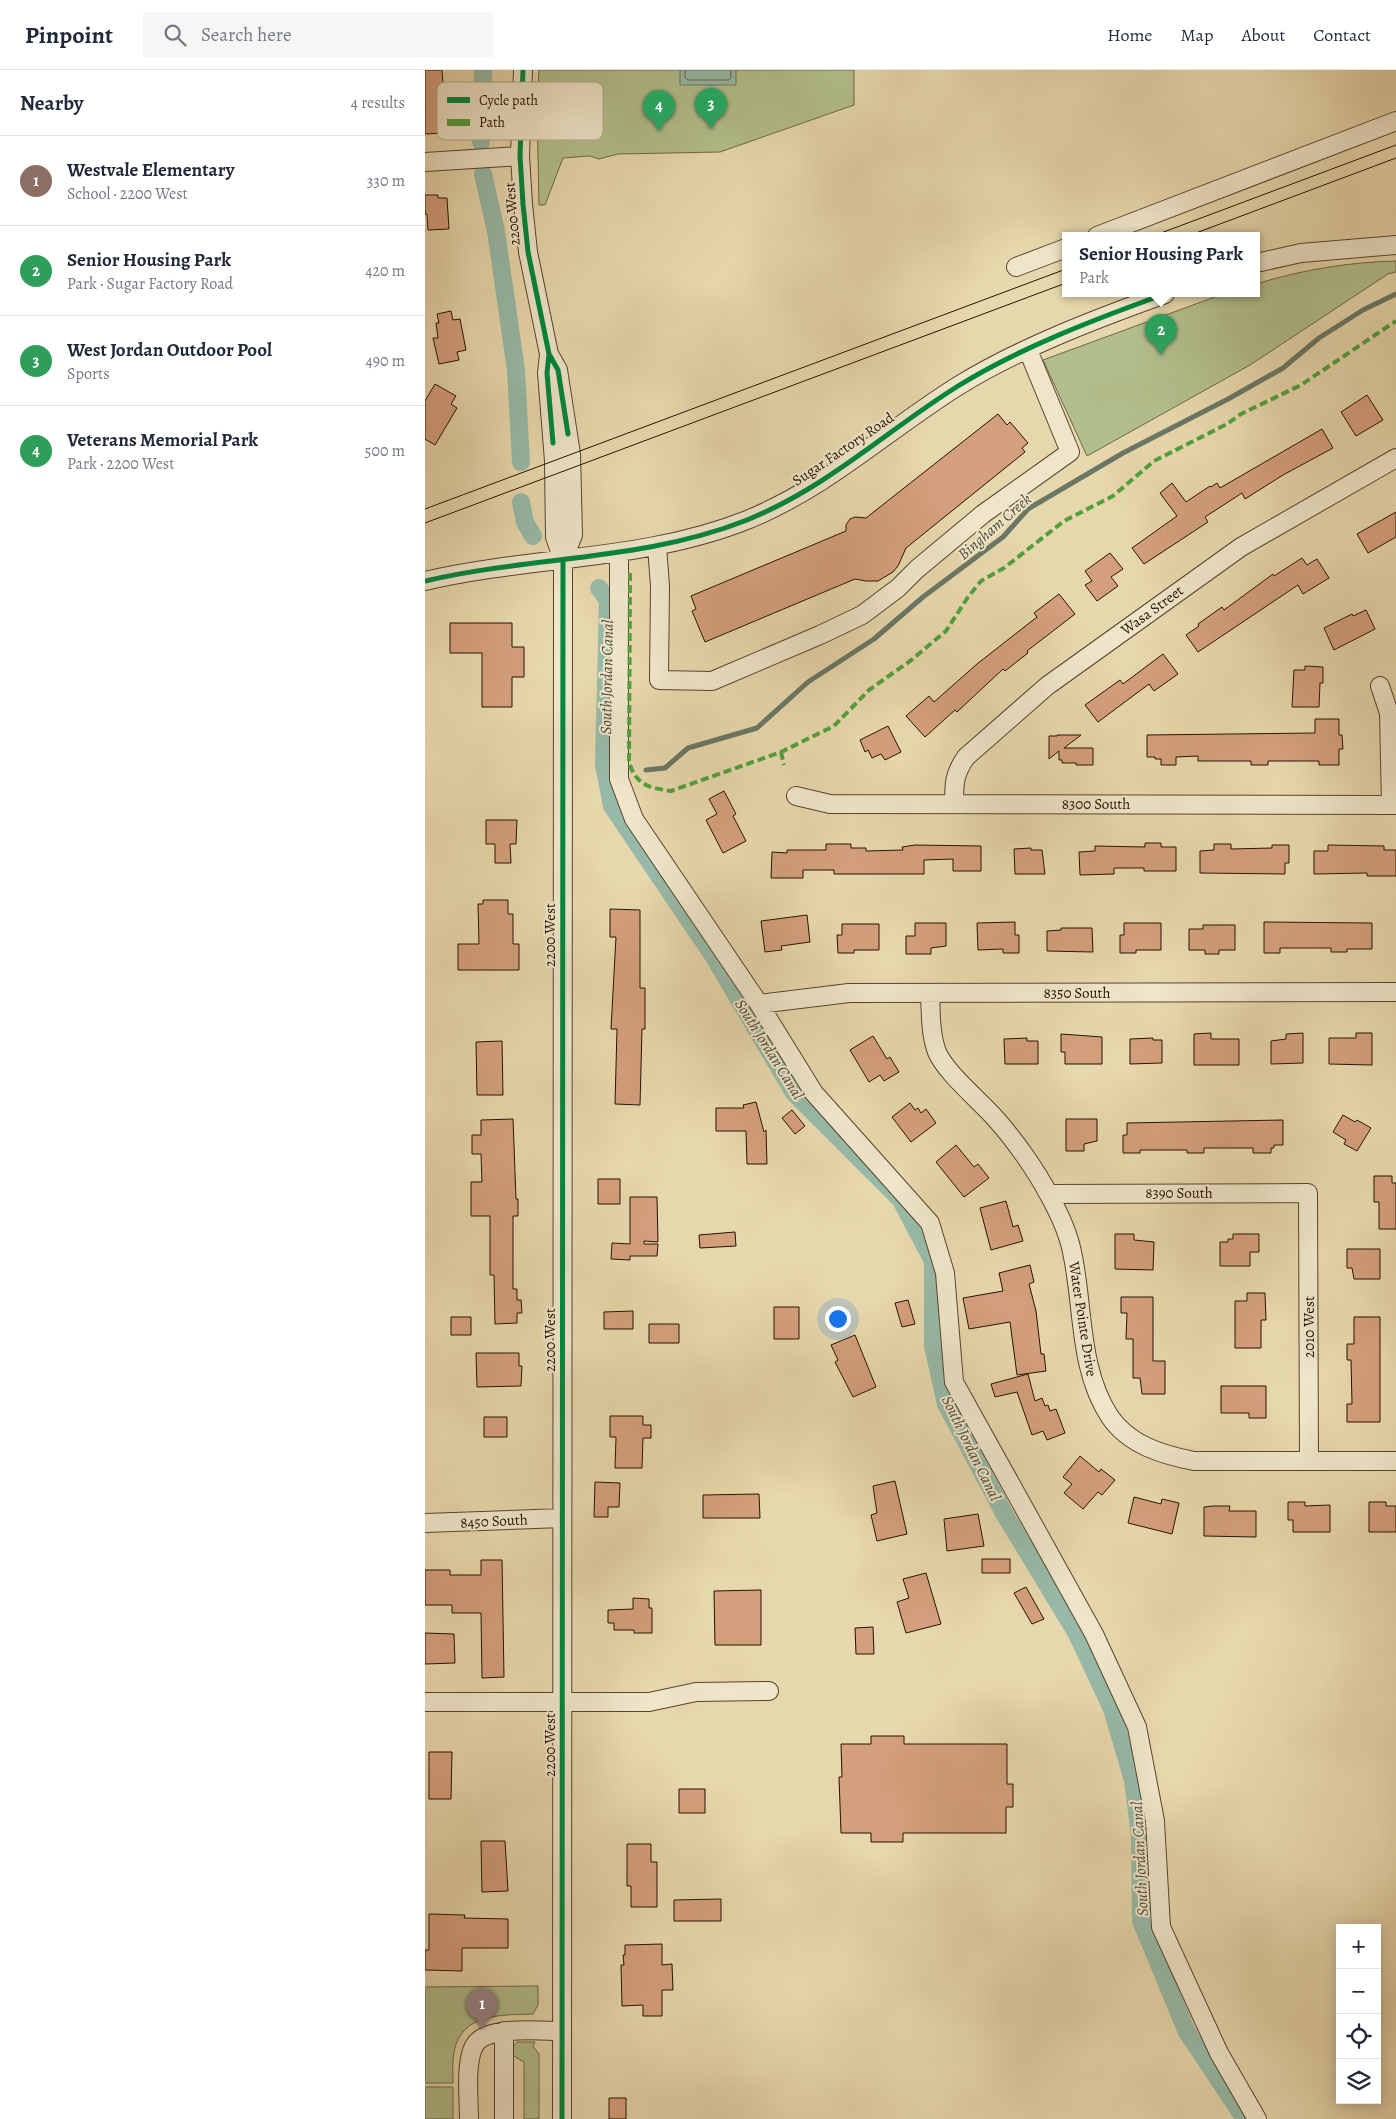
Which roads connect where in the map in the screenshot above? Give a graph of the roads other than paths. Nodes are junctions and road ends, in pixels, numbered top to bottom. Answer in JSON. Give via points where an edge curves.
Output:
{"nodes":[{"id":1,"x":1396,"y":122,"type":"edge"},
{"id":2,"x":521,"y":140,"type":"edge"},
{"id":3,"x":520,"y":156,"type":"junction"},
{"id":4,"x":425,"y":162,"type":"edge"},
{"id":5,"x":1107,"y":232,"type":"edge"},
{"id":6,"x":1396,"y":245,"type":"edge"},
{"id":7,"x":1062,"y":250,"type":"edge"},
{"id":8,"x":1260,"y":262,"type":"edge"},
{"id":9,"x":1016,"y":267,"type":"dead end"},
{"id":10,"x":1157,"y":297,"type":"edge"},
{"id":11,"x":1028,"y":350,"type":"junction"},
{"id":12,"x":1396,"y":458,"type":"edge"},
{"id":13,"x":657,"y":546,"type":"junction"},
{"id":14,"x":619,"y":552,"type":"junction"},
{"id":15,"x":563,"y":560,"type":"junction"},
{"id":16,"x":425,"y":581,"type":"edge"},
{"id":17,"x":1380,"y":686,"type":"dead end"},
{"id":18,"x":796,"y":796,"type":"dead end"},
{"id":19,"x":954,"y":804,"type":"junction"},
{"id":20,"x":1394,"y":805,"type":"edge"},
{"id":21,"x":1396,"y":992,"type":"edge"},
{"id":22,"x":930,"y":993,"type":"junction"},
{"id":23,"x":759,"y":1004,"type":"junction"},
{"id":24,"x":1308,"y":1193,"type":"joint"},
{"id":25,"x":1049,"y":1194,"type":"junction"},
{"id":26,"x":1309,"y":1461,"type":"junction"},
{"id":27,"x":1396,"y":1461,"type":"edge"},
{"id":28,"x":562,"y":1518,"type":"junction"},
{"id":29,"x":425,"y":1523,"type":"edge"},
{"id":30,"x":769,"y":1691,"type":"dead end"},
{"id":31,"x":425,"y":1702,"type":"edge"},
{"id":32,"x":562,"y":1702,"type":"junction"},
{"id":33,"x":504,"y":2031,"type":"junction"},
{"id":34,"x":562,"y":2031,"type":"junction"},
{"id":35,"x":469,"y":2119,"type":"edge"},
{"id":36,"x":504,"y":2119,"type":"edge"},
{"id":37,"x":562,"y":2119,"type":"edge"},
{"id":38,"x":1257,"y":2119,"type":"edge"}],
"edges":[{"from":1,"to":5,"type":"street"},
{"from":2,"to":3,"type":"street","name":"2200 West"},
{"from":3,"to":4,"type":"street"},
{"from":3,"to":15,"type":"street","name":"2200 West","via":[[529,252],[549,354],[558,370],[571,461],[573,535]]},
{"from":6,"to":8,"type":"street","via":[[1301,253]]},
{"from":7,"to":9,"type":"street"},
{"from":10,"to":11,"type":"street","name":"Sugar Factory Road"},
{"from":11,"to":13,"type":"street","name":"Sugar Factory Road","via":[[958,385],[836,472],[793,498],[727,527]]},
{"from":11,"to":13,"type":"street","via":[[1070,452],[983,514],[862,615],[712,680],[659,680]]},
{"from":12,"to":19,"type":"street","name":"Wasa Street","via":[[1241,547],[1047,686],[966,757],[957,769]]},
{"from":13,"to":14,"type":"street","name":"Sugar Factory Road"},
{"from":14,"to":15,"type":"street","name":"Sugar Factory Road"},
{"from":14,"to":23,"type":"street","via":[[619,779],[634,819]]},
{"from":15,"to":16,"type":"street","name":"Sugar Factory Road"},
{"from":15,"to":28,"type":"street","name":"2200 West"},
{"from":17,"to":20,"type":"street","via":[[1389,713]]},
{"from":18,"to":19,"type":"street","name":"8300 South","via":[[830,804]]},
{"from":19,"to":20,"type":"street","name":"8300 South"},
{"from":21,"to":22,"type":"street","name":"8350 South"},
{"from":22,"to":23,"type":"street","name":"8350 South","via":[[849,993]]},
{"from":22,"to":25,"type":"street","name":"Water Pointe Drive","via":[[932,1038],[938,1055],[1013,1140]]},
{"from":23,"to":38,"type":"street","via":[[815,1093],[931,1223],[945,1273],[954,1382],[1094,1634],[1137,1727],[1155,1821],[1161,1927],[1219,2053]]},
{"from":24,"to":25,"type":"street","name":"8390 South"},
{"from":24,"to":26,"type":"street","name":"2010 West"},
{"from":25,"to":26,"type":"street","name":"Water Pointe Drive","via":[[1072,1251],[1091,1376],[1111,1418],[1126,1434],[1146,1448],[1194,1461]]},
{"from":26,"to":27,"type":"street","name":"Water Pointe Drive"},
{"from":28,"to":29,"type":"street","name":"8450 South"},
{"from":28,"to":32,"type":"street","name":"2200 West"},
{"from":30,"to":32,"type":"street","via":[[696,1692],[649,1702]]},
{"from":31,"to":32,"type":"street"},
{"from":32,"to":34,"type":"street","name":"2200 West"},
{"from":33,"to":34,"type":"street"},
{"from":33,"to":35,"type":"street","via":[[486,2035],[473,2047],[469,2064]]},
{"from":33,"to":36,"type":"street"},
{"from":34,"to":37,"type":"street","name":"2200 West"}]}
